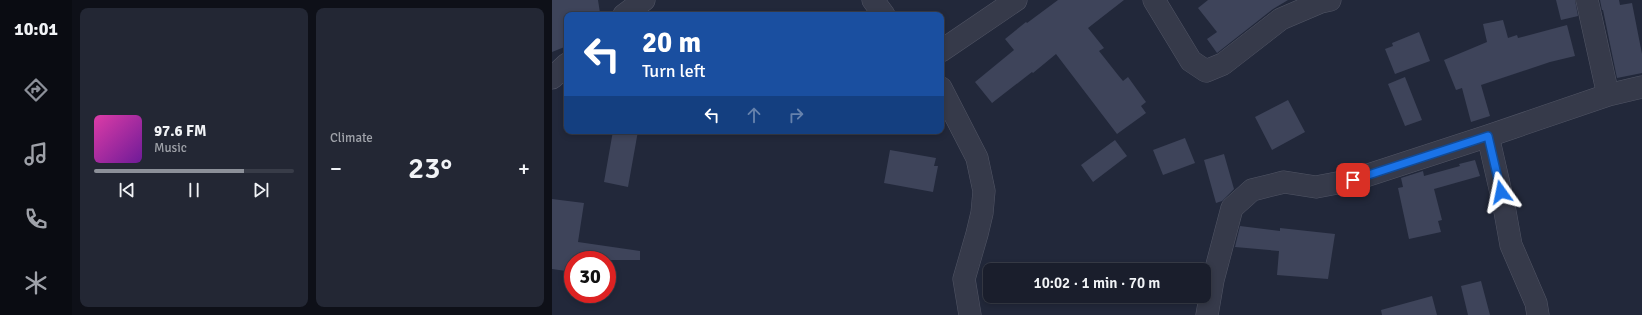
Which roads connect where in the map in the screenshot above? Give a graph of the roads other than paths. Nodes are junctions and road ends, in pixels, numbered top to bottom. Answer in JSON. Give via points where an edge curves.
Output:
{"nodes":[{"id":1,"x":644,"y":0,"type":"edge"},
{"id":2,"x":873,"y":0,"type":"edge"},
{"id":3,"x":1016,"y":0,"type":"edge"},
{"id":4,"x":1154,"y":0,"type":"edge"},
{"id":5,"x":1330,"y":0,"type":"edge"},
{"id":6,"x":1587,"y":0,"type":"edge"},
{"id":7,"x":628,"y":12,"type":"edge"},
{"id":8,"x":882,"y":12,"type":"edge"},
{"id":9,"x":944,"y":49,"type":"edge"},
{"id":10,"x":564,"y":67,"type":"edge"},
{"id":11,"x":552,"y":78,"type":"edge"},
{"id":12,"x":1642,"y":87,"type":"edge"},
{"id":13,"x":944,"y":94,"type":"edge"},
{"id":14,"x":1608,"y":95,"type":"junction"},
{"id":15,"x":1488,"y":136,"type":"junction"},
{"id":16,"x":970,"y":315,"type":"edge"},
{"id":17,"x":1207,"y":315,"type":"edge"},
{"id":18,"x":1538,"y":315,"type":"edge"}],
"edges":[{"from":1,"to":7,"type":"street"},
{"from":2,"to":8,"type":"street"},
{"from":3,"to":9,"type":"street"},
{"from":4,"to":5,"type":"street","via":[[1192,61],[1206,71],[1223,64],[1281,19]]},
{"from":6,"to":14,"type":"street"},
{"from":10,"to":11,"type":"street"},
{"from":12,"to":14,"type":"street"},
{"from":13,"to":16,"type":"street","via":[[977,158],[984,191],[980,220],[964,279]]},
{"from":14,"to":15,"type":"street"},
{"from":15,"to":17,"type":"street","via":[[1353,180],[1316,187],[1284,182],[1252,190],[1232,208],[1213,280]]},
{"from":15,"to":18,"type":"street","via":[[1511,244],[1536,303]]}]}
